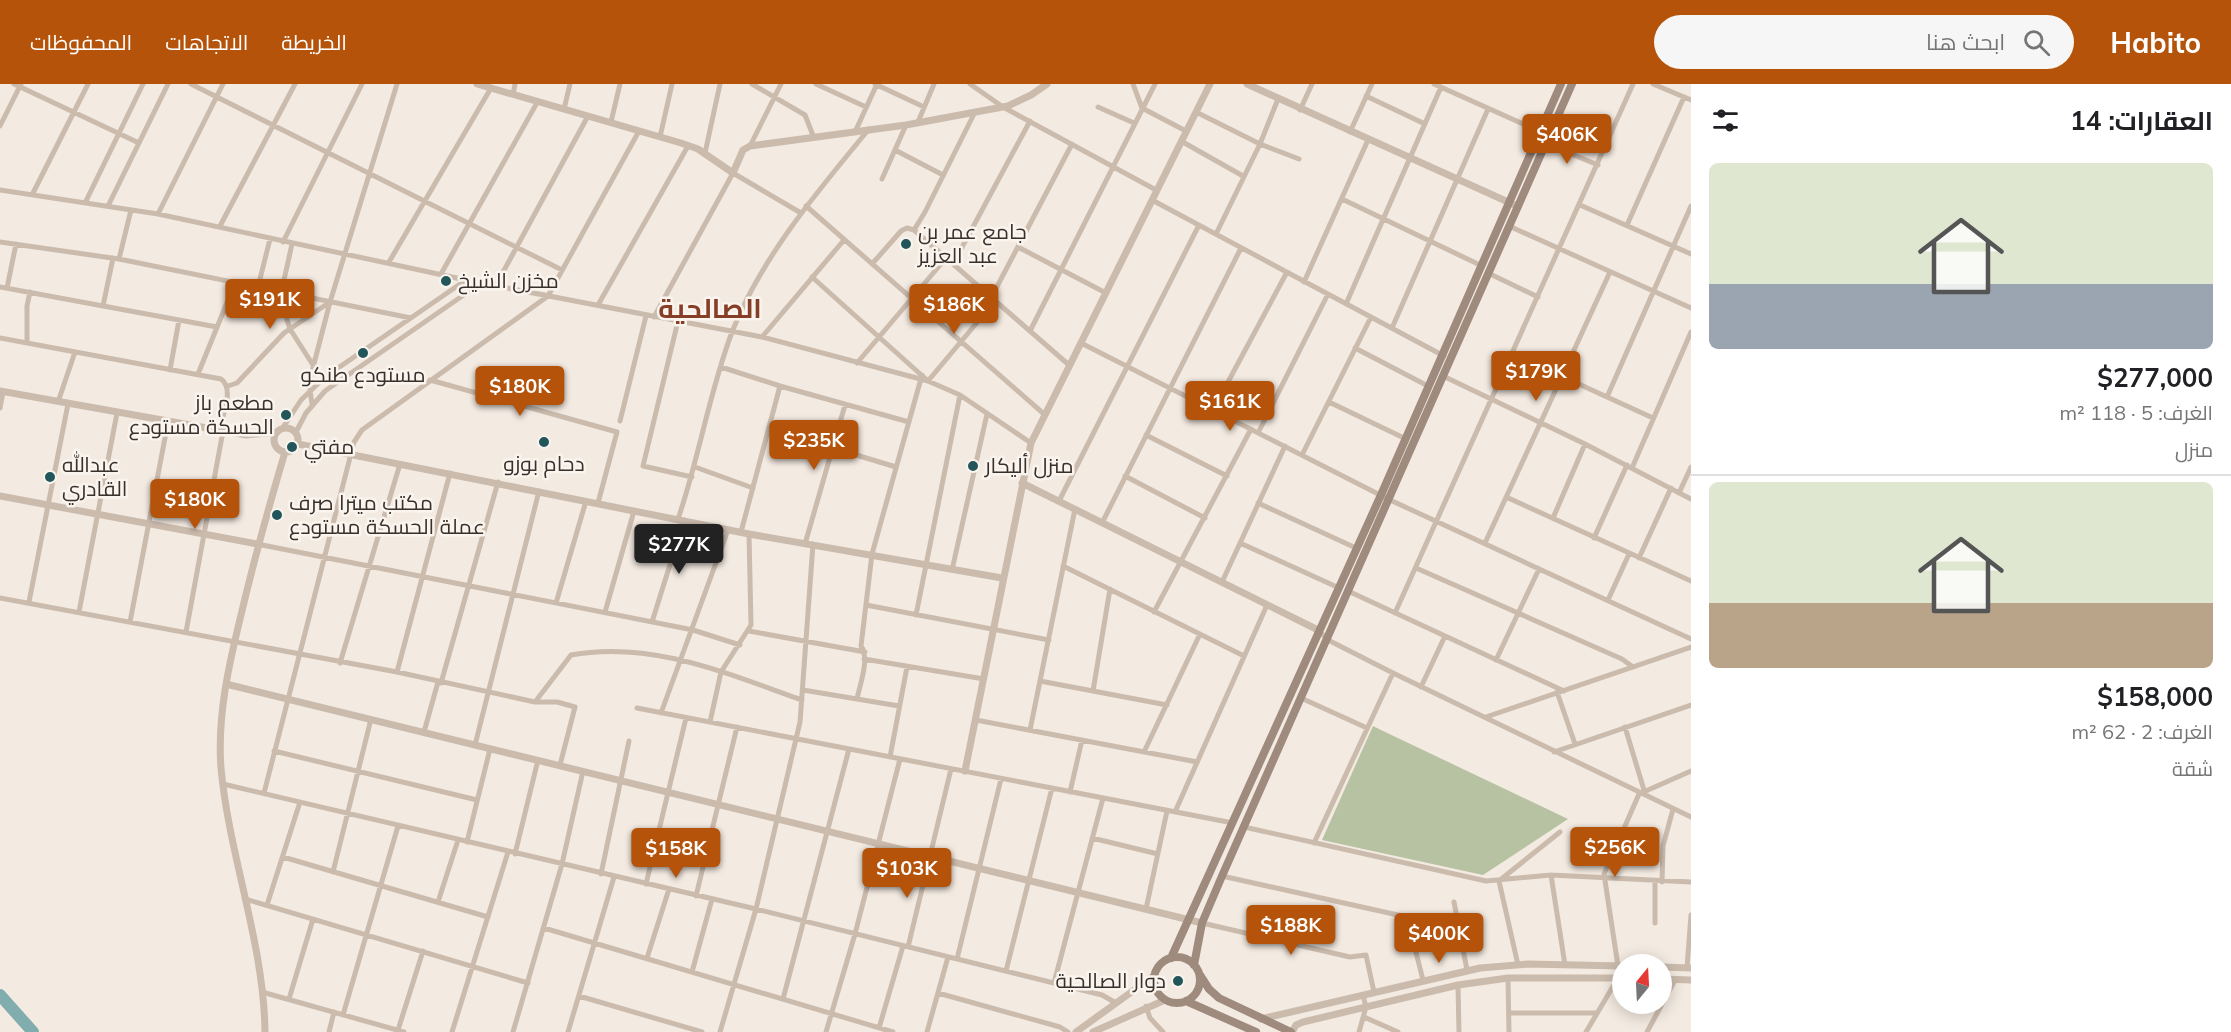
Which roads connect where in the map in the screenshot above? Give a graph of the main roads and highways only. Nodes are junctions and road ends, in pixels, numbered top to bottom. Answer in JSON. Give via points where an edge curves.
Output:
{"nodes":[{"id":1,"x":1561,"y":84,"type":"edge"},
{"id":2,"x":1572,"y":84,"type":"edge"},
{"id":3,"x":1171,"y":958,"type":"junction"},
{"id":4,"x":1194,"y":965,"type":"junction"},
{"id":5,"x":1199,"y":973,"type":"junction"},
{"id":6,"x":1186,"y":1001,"type":"junction"},
{"id":7,"x":1256,"y":1032,"type":"edge"},
{"id":8,"x":1291,"y":1032,"type":"edge"}],
"edges":[{"from":1,"to":3,"type":"main road","via":[[1381,495]]},
{"from":2,"to":4,"type":"main road","via":[[1222,876],[1202,923]]},
{"from":3,"to":4,"type":"main road","via":[[1183,958]]},
{"from":3,"to":6,"type":"main road","via":[[1160,964],[1155,975],[1156,989],[1165,1000]]},
{"from":4,"to":5,"type":"main road"},
{"from":5,"to":6,"type":"main road","via":[[1198,988]]},
{"from":5,"to":8,"type":"main road","via":[[1219,998]]},
{"from":6,"to":7,"type":"main road"}]}
